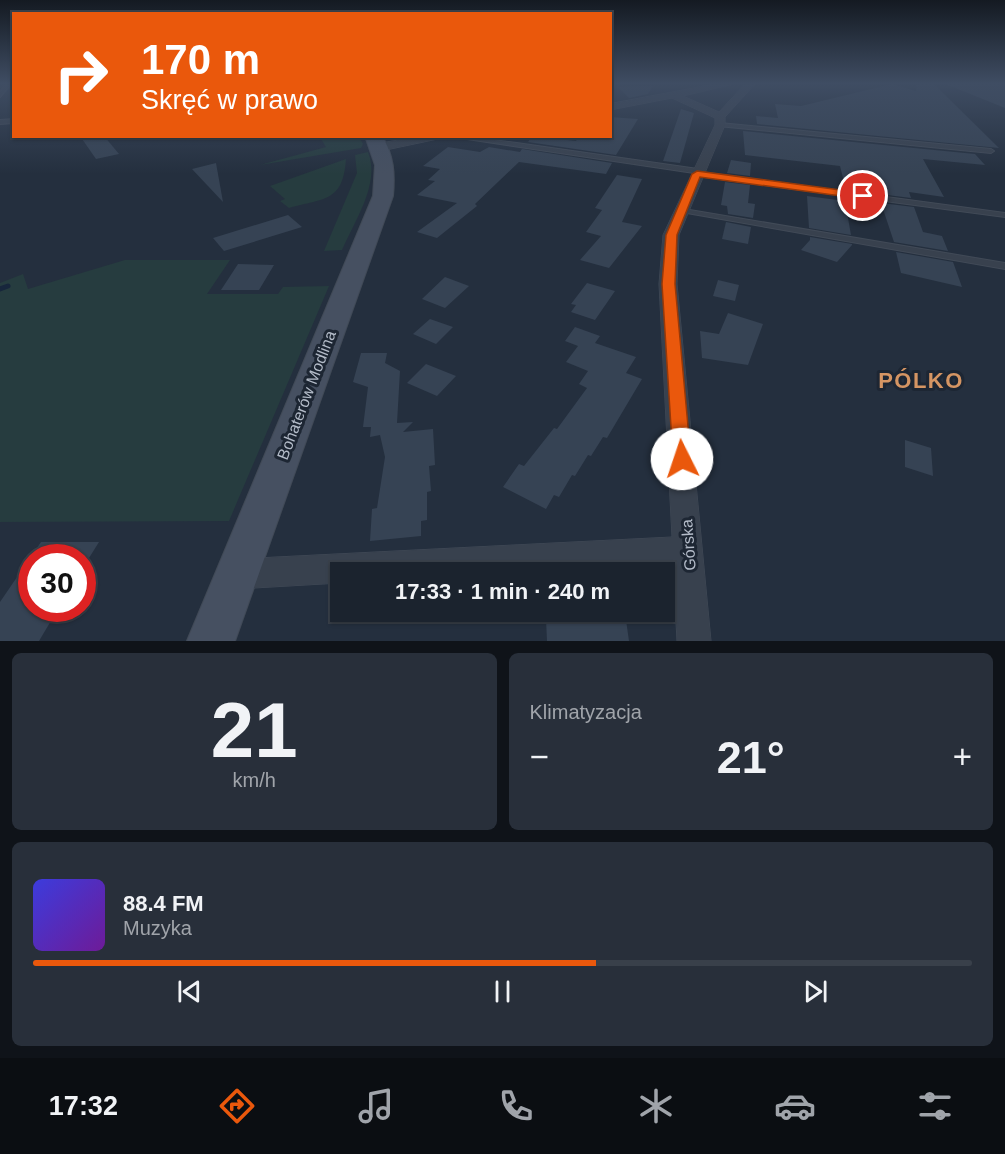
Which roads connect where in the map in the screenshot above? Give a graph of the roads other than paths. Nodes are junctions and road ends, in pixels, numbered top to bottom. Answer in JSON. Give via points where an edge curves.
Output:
{"nodes":[{"id":1,"x":712,"y":114,"type":"edge"},
{"id":2,"x":726,"y":114,"type":"edge"},
{"id":3,"x":720,"y":121,"type":"junction"},
{"id":4,"x":424,"y":138,"type":"edge"},
{"id":5,"x":462,"y":138,"type":"edge"},
{"id":6,"x":377,"y":142,"type":"edge"},
{"id":7,"x":991,"y":151,"type":"dead end"},
{"id":8,"x":697,"y":172,"type":"junction"},
{"id":9,"x":681,"y":210,"type":"junction"},
{"id":10,"x":1005,"y":215,"type":"edge"},
{"id":11,"x":1005,"y":266,"type":"edge"},
{"id":12,"x":689,"y":550,"type":"junction"},
{"id":13,"x":237,"y":574,"type":"junction"},
{"id":14,"x":211,"y":641,"type":"edge"},
{"id":15,"x":694,"y":641,"type":"edge"}],
"edges":[{"from":1,"to":3,"type":"street"},
{"from":2,"to":3,"type":"street","name":"Górska"},
{"from":3,"to":7,"type":"lane"},
{"from":3,"to":8,"type":"street","name":"Górska"},
{"from":4,"to":6,"type":"street"},
{"from":5,"to":8,"type":"lane"},
{"from":6,"to":13,"type":"main road","name":"Bohaterów Modlina","via":[[387,169],[384,196]]},
{"from":8,"to":9,"type":"street","name":"Górska"},
{"from":8,"to":10,"type":"lane"},
{"from":9,"to":11,"type":"lane"},
{"from":9,"to":12,"type":"street","name":"Górska","via":[[671,235],[668,284]]},
{"from":12,"to":13,"type":"street"},
{"from":12,"to":15,"type":"street","name":"Górska"},
{"from":13,"to":14,"type":"main road","name":"Bohaterów Modlina"}]}
